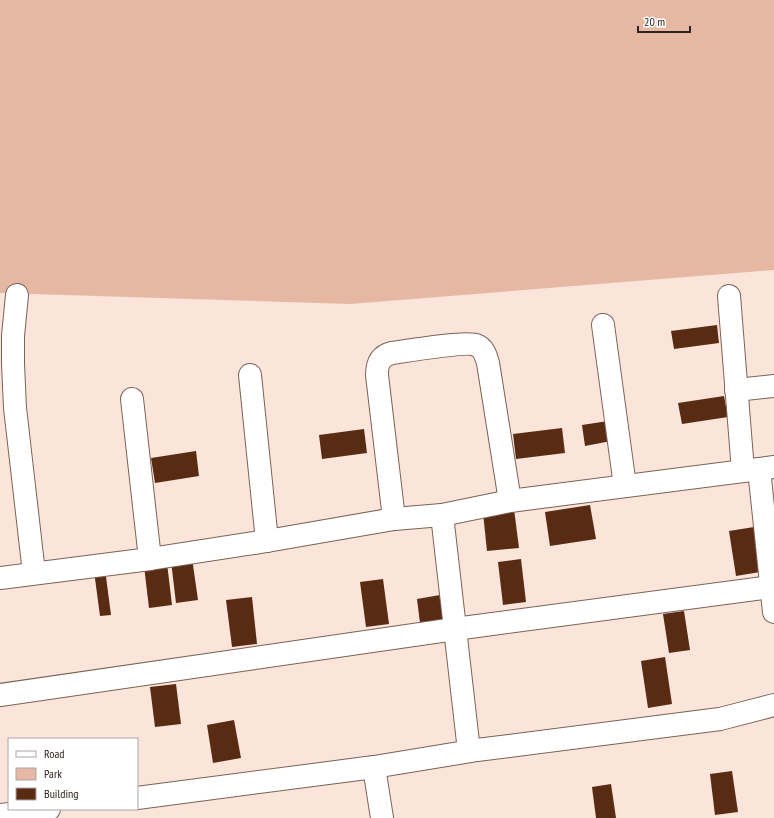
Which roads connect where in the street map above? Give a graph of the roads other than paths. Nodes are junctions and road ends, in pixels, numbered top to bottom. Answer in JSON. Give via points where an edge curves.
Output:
{"nodes":[{"id":1,"x":17,"y":295,"type":"dead end"},
{"id":2,"x":730,"y":296,"type":"dead end"},
{"id":3,"x":603,"y":325,"type":"dead end"},
{"id":4,"x":250,"y":374,"type":"dead end"},
{"id":5,"x":774,"y":386,"type":"edge"},
{"id":6,"x":736,"y":390,"type":"junction"},
{"id":7,"x":132,"y":399,"type":"dead end"},
{"id":8,"x":759,"y":469,"type":"edge"},
{"id":9,"x":625,"y":486,"type":"junction"},
{"id":10,"x":510,"y":501,"type":"junction"},
{"id":11,"x":442,"y":515,"type":"junction"},
{"id":12,"x":394,"y":519,"type":"junction"},
{"id":13,"x":267,"y":541,"type":"junction"},
{"id":14,"x":150,"y":559,"type":"junction"},
{"id":15,"x":34,"y":573,"type":"junction"},
{"id":16,"x":0,"y":578,"type":"edge"},
{"id":17,"x":771,"y":587,"type":"junction"},
{"id":18,"x":774,"y":612,"type":"edge"},
{"id":19,"x":456,"y":629,"type":"junction"},
{"id":20,"x":0,"y":695,"type":"edge"},
{"id":21,"x":774,"y":705,"type":"edge"},
{"id":22,"x":469,"y":751,"type":"junction"},
{"id":23,"x":374,"y":767,"type":"junction"},
{"id":24,"x":138,"y":798,"type":"edge"},
{"id":25,"x":41,"y":810,"type":"edge"},
{"id":26,"x":0,"y":815,"type":"edge"},
{"id":27,"x":382,"y":818,"type":"edge"}],
"edges":[{"from":1,"to":15,"type":"street","via":[[13,336],[15,408]]},
{"from":2,"to":6,"type":"street"},
{"from":3,"to":9,"type":"street"},
{"from":4,"to":13,"type":"street"},
{"from":5,"to":6,"type":"street"},
{"from":6,"to":8,"type":"street"},
{"from":7,"to":14,"type":"street"},
{"from":8,"to":9,"type":"street"},
{"from":8,"to":17,"type":"street"},
{"from":9,"to":10,"type":"street"},
{"from":10,"to":11,"type":"street"},
{"from":10,"to":12,"type":"street","via":[[488,363],[482,349],[476,344],[392,353],[379,361],[377,375]]},
{"from":11,"to":12,"type":"street"},
{"from":11,"to":19,"type":"street"},
{"from":12,"to":13,"type":"street"},
{"from":13,"to":14,"type":"street"},
{"from":14,"to":15,"type":"street"},
{"from":15,"to":16,"type":"street"},
{"from":17,"to":18,"type":"street"},
{"from":17,"to":19,"type":"street"},
{"from":19,"to":20,"type":"street"},
{"from":19,"to":22,"type":"street"},
{"from":21,"to":22,"type":"street","via":[[720,719]]},
{"from":22,"to":23,"type":"street"},
{"from":23,"to":24,"type":"street"},
{"from":23,"to":27,"type":"street"},
{"from":25,"to":26,"type":"street"}]}
